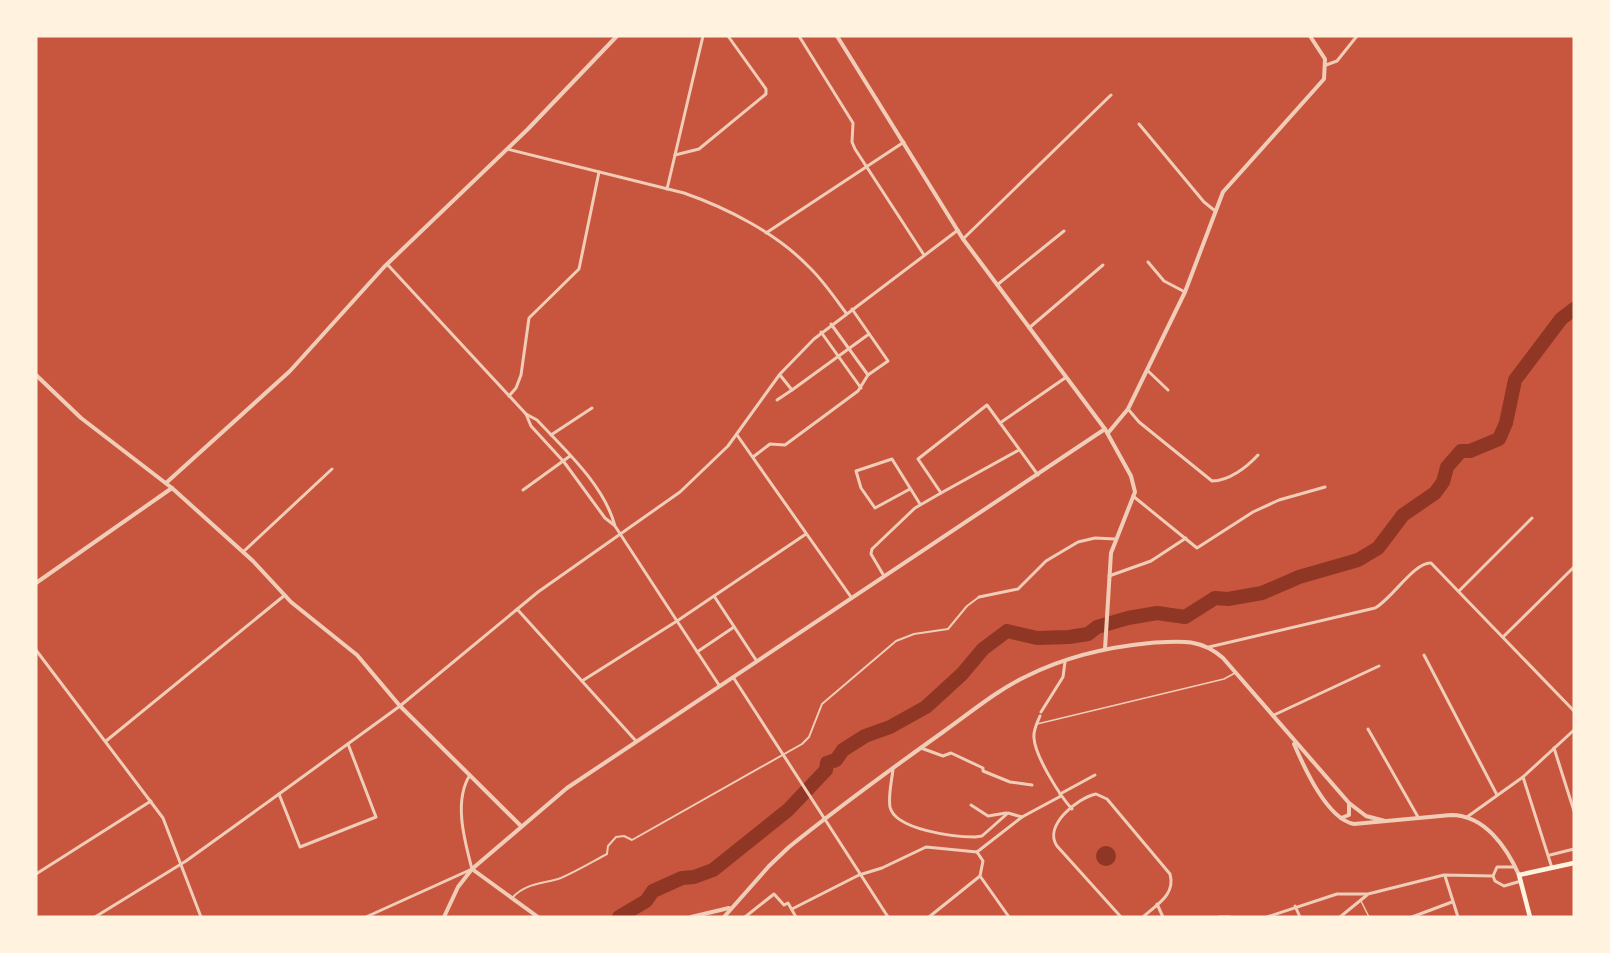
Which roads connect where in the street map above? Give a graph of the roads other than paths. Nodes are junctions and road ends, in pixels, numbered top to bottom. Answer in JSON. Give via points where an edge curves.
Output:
{"nodes":[{"id":1,"x":617,"y":36,"type":"edge"},
{"id":2,"x":703,"y":36,"type":"edge"},
{"id":3,"x":728,"y":36,"type":"edge"},
{"id":4,"x":799,"y":36,"type":"edge"},
{"id":5,"x":837,"y":36,"type":"edge"},
{"id":6,"x":1310,"y":36,"type":"edge"},
{"id":7,"x":1357,"y":36,"type":"edge"},
{"id":8,"x":1326,"y":65,"type":"junction"},
{"id":9,"x":1111,"y":95,"type":"dead end"},
{"id":10,"x":1139,"y":124,"type":"dead end"},
{"id":11,"x":904,"y":142,"type":"junction"},
{"id":12,"x":507,"y":149,"type":"junction"},
{"id":13,"x":675,"y":155,"type":"junction"},
{"id":14,"x":866,"y":167,"type":"junction"},
{"id":15,"x":599,"y":172,"type":"junction"},
{"id":16,"x":667,"y":189,"type":"junction"},
{"id":17,"x":1214,"y":210,"type":"junction"},
{"id":18,"x":958,"y":230,"type":"junction"},
{"id":19,"x":1064,"y":231,"type":"dead end"},
{"id":20,"x":766,"y":233,"type":"junction"},
{"id":21,"x":963,"y":239,"type":"junction"},
{"id":22,"x":924,"y":255,"type":"junction"},
{"id":23,"x":1148,"y":262,"type":"dead end"},
{"id":24,"x":387,"y":264,"type":"junction"},
{"id":25,"x":1103,"y":265,"type":"dead end"},
{"id":26,"x":996,"y":286,"type":"junction"},
{"id":27,"x":1185,"y":292,"type":"junction"},
{"id":28,"x":852,"y":309,"type":"junction"},
{"id":29,"x":846,"y":314,"type":"junction"},
{"id":30,"x":831,"y":324,"type":"junction"},
{"id":31,"x":1028,"y":328,"type":"junction"},
{"id":32,"x":821,"y":332,"type":"junction"},
{"id":33,"x":869,"y":334,"type":"junction"},
{"id":34,"x":849,"y":348,"type":"junction"},
{"id":35,"x":838,"y":356,"type":"junction"},
{"id":36,"x":1147,"y":370,"type":"junction"},
{"id":37,"x":780,"y":374,"type":"junction"},
{"id":38,"x":36,"y":375,"type":"edge"},
{"id":39,"x":868,"y":375,"type":"junction"},
{"id":40,"x":1065,"y":378,"type":"junction"},
{"id":41,"x":861,"y":388,"type":"junction"},
{"id":42,"x":792,"y":390,"type":"junction"},
{"id":43,"x":1168,"y":390,"type":"dead end"},
{"id":44,"x":508,"y":396,"type":"junction"},
{"id":45,"x":777,"y":400,"type":"dead end"},
{"id":46,"x":592,"y":408,"type":"dead end"},
{"id":47,"x":1128,"y":409,"type":"junction"},
{"id":48,"x":526,"y":414,"type":"junction"},
{"id":49,"x":1000,"y":423,"type":"junction"},
{"id":50,"x":1106,"y":431,"type":"junction"},
{"id":51,"x":551,"y":435,"type":"junction"},
{"id":52,"x":737,"y":435,"type":"junction"},
{"id":53,"x":1019,"y":450,"type":"junction"},
{"id":54,"x":1258,"y":455,"type":"dead end"},
{"id":55,"x":570,"y":456,"type":"junction"},
{"id":56,"x":753,"y":457,"type":"junction"},
{"id":57,"x":564,"y":462,"type":"junction"},
{"id":58,"x":332,"y":469,"type":"dead end"},
{"id":59,"x":1038,"y":475,"type":"junction"},
{"id":60,"x":166,"y":483,"type":"junction"},
{"id":61,"x":1325,"y":487,"type":"dead end"},
{"id":62,"x":172,"y":488,"type":"junction"},
{"id":63,"x":910,"y":489,"type":"junction"},
{"id":64,"x":523,"y":490,"type":"dead end"},
{"id":65,"x":941,"y":492,"type":"junction"},
{"id":66,"x":1133,"y":496,"type":"junction"},
{"id":67,"x":920,"y":504,"type":"junction"},
{"id":68,"x":1532,"y":518,"type":"dead end"},
{"id":69,"x":615,"y":526,"type":"junction"},
{"id":70,"x":806,"y":534,"type":"junction"},
{"id":71,"x":620,"y":535,"type":"junction"},
{"id":72,"x":1186,"y":538,"type":"junction"},
{"id":73,"x":1115,"y":539,"type":"junction"},
{"id":74,"x":243,"y":552,"type":"junction"},
{"id":75,"x":1574,"y":567,"type":"edge"},
{"id":76,"x":884,"y":576,"type":"junction"},
{"id":77,"x":1109,"y":576,"type":"junction"},
{"id":78,"x":36,"y":583,"type":"edge"},
{"id":79,"x":1459,"y":591,"type":"junction"},
{"id":80,"x":285,"y":595,"type":"junction"},
{"id":81,"x":714,"y":596,"type":"junction"},
{"id":82,"x":851,"y":597,"type":"junction"},
{"id":83,"x":979,"y":597,"type":"joint"},
{"id":84,"x":517,"y":609,"type":"junction"},
{"id":85,"x":676,"y":621,"type":"junction"},
{"id":86,"x":734,"y":627,"type":"junction"},
{"id":87,"x":1503,"y":637,"type":"junction"},
{"id":88,"x":1209,"y":647,"type":"junction"},
{"id":89,"x":1105,"y":649,"type":"junction"},
{"id":90,"x":36,"y":650,"type":"edge"},
{"id":91,"x":697,"y":652,"type":"junction"},
{"id":92,"x":1424,"y":655,"type":"dead end"},
{"id":93,"x":756,"y":660,"type":"junction"},
{"id":94,"x":1065,"y":662,"type":"junction"},
{"id":95,"x":1379,"y":666,"type":"dead end"},
{"id":96,"x":1235,"y":673,"type":"junction"},
{"id":97,"x":732,"y":676,"type":"junction"},
{"id":98,"x":582,"y":681,"type":"junction"},
{"id":99,"x":719,"y":685,"type":"junction"},
{"id":100,"x":400,"y":706,"type":"junction"},
{"id":101,"x":1574,"y":711,"type":"edge"},
{"id":102,"x":1272,"y":716,"type":"junction"},
{"id":103,"x":1036,"y":724,"type":"junction"},
{"id":104,"x":1368,"y":729,"type":"dead end"},
{"id":105,"x":1574,"y":730,"type":"edge"},
{"id":106,"x":1292,"y":740,"type":"junction"},
{"id":107,"x":106,"y":741,"type":"junction"},
{"id":108,"x":636,"y":741,"type":"junction"},
{"id":109,"x":348,"y":744,"type":"junction"},
{"id":110,"x":921,"y":748,"type":"junction"},
{"id":111,"x":1554,"y":748,"type":"junction"},
{"id":112,"x":1302,"y":763,"type":"junction"},
{"id":113,"x":1313,"y":764,"type":"junction"},
{"id":114,"x":893,"y":768,"type":"junction"},
{"id":115,"x":470,"y":775,"type":"junction"},
{"id":116,"x":1095,"y":775,"type":"dead end"},
{"id":117,"x":1523,"y":777,"type":"junction"},
{"id":118,"x":1032,"y":785,"type":"dead end"},
{"id":119,"x":279,"y":794,"type":"junction"},
{"id":120,"x":1061,"y":795,"type":"junction"},
{"id":121,"x":1497,"y":795,"type":"junction"},
{"id":122,"x":151,"y":801,"type":"junction"},
{"id":123,"x":1349,"y":803,"type":"junction"},
{"id":124,"x":971,"y":805,"type":"dead end"},
{"id":125,"x":1072,"y":809,"type":"junction"},
{"id":126,"x":1574,"y":810,"type":"edge"},
{"id":127,"x":1008,"y":813,"type":"junction"},
{"id":128,"x":1022,"y":817,"type":"junction"},
{"id":129,"x":1467,"y":817,"type":"junction"},
{"id":130,"x":1340,"y":818,"type":"junction"},
{"id":131,"x":1419,"y":819,"type":"junction"},
{"id":132,"x":1385,"y":821,"type":"junction"},
{"id":133,"x":521,"y":826,"type":"junction"},
{"id":134,"x":1574,"y":849,"type":"edge"},
{"id":135,"x":977,"y":852,"type":"junction"},
{"id":136,"x":1549,"y":855,"type":"junction"},
{"id":137,"x":1574,"y":863,"type":"edge"},
{"id":138,"x":181,"y":864,"type":"junction"},
{"id":139,"x":1515,"y":867,"type":"junction"},
{"id":140,"x":1552,"y":868,"type":"junction"},
{"id":141,"x":472,"y":869,"type":"junction"},
{"id":142,"x":36,"y":874,"type":"edge"},
{"id":143,"x":859,"y":875,"type":"junction"},
{"id":144,"x":1444,"y":875,"type":"junction"},
{"id":145,"x":1519,"y":875,"type":"junction"},
{"id":146,"x":980,"y":876,"type":"junction"},
{"id":147,"x":1493,"y":876,"type":"junction"},
{"id":148,"x":1521,"y":881,"type":"junction"},
{"id":149,"x":1368,"y":894,"type":"junction"},
{"id":150,"x":513,"y":897,"type":"junction"},
{"id":151,"x":1361,"y":900,"type":"junction"},
{"id":152,"x":1452,"y":902,"type":"junction"},
{"id":153,"x":1158,"y":904,"type":"junction"},
{"id":154,"x":733,"y":906,"type":"junction"},
{"id":155,"x":1295,"y":906,"type":"junction"},
{"id":156,"x":792,"y":909,"type":"junction"},
{"id":157,"x":699,"y":916,"type":"edge"},
{"id":158,"x":1221,"y":916,"type":"edge"},
{"id":159,"x":95,"y":917,"type":"edge"},
{"id":160,"x":201,"y":917,"type":"edge"},
{"id":161,"x":366,"y":917,"type":"edge"},
{"id":162,"x":444,"y":917,"type":"edge"},
{"id":163,"x":537,"y":917,"type":"edge"},
{"id":164,"x":691,"y":917,"type":"edge"},
{"id":165,"x":724,"y":917,"type":"edge"},
{"id":166,"x":745,"y":917,"type":"edge"},
{"id":167,"x":796,"y":917,"type":"edge"},
{"id":168,"x":888,"y":917,"type":"edge"},
{"id":169,"x":929,"y":917,"type":"edge"},
{"id":170,"x":1009,"y":917,"type":"edge"},
{"id":171,"x":1121,"y":917,"type":"edge"},
{"id":172,"x":1143,"y":917,"type":"edge"},
{"id":173,"x":1163,"y":917,"type":"edge"},
{"id":174,"x":1230,"y":917,"type":"edge"},
{"id":175,"x":1267,"y":917,"type":"edge"},
{"id":176,"x":1300,"y":917,"type":"edge"},
{"id":177,"x":1340,"y":917,"type":"edge"},
{"id":178,"x":1369,"y":917,"type":"edge"},
{"id":179,"x":1412,"y":917,"type":"edge"},
{"id":180,"x":1458,"y":917,"type":"edge"},
{"id":181,"x":1529,"y":917,"type":"edge"}],
"edges":[{"from":1,"to":12,"type":"street"},
{"from":2,"to":13,"type":"street"},
{"from":3,"to":13,"type":"street","via":[[766,94],[701,148]]},
{"from":4,"to":14,"type":"street","via":[[853,123],[852,144]]},
{"from":5,"to":11,"type":"street"},
{"from":6,"to":8,"type":"street"},
{"from":7,"to":8,"type":"street","via":[[1337,61]]},
{"from":8,"to":17,"type":"street","via":[[1322,81],[1228,186]]},
{"from":9,"to":21,"type":"street"},
{"from":10,"to":17,"type":"street"},
{"from":11,"to":14,"type":"street"},
{"from":11,"to":18,"type":"street"},
{"from":12,"to":15,"type":"street"},
{"from":12,"to":24,"type":"street"},
{"from":13,"to":16,"type":"street"},
{"from":14,"to":20,"type":"street"},
{"from":14,"to":22,"type":"street"},
{"from":15,"to":16,"type":"street"},
{"from":15,"to":44,"type":"street","via":[[579,269],[529,318],[521,375]]},
{"from":16,"to":20,"type":"street","via":[[702,200]]},
{"from":17,"to":27,"type":"street"},
{"from":18,"to":21,"type":"street"},
{"from":18,"to":22,"type":"street"},
{"from":19,"to":26,"type":"street"},
{"from":20,"to":29,"type":"street","via":[[808,265]]},
{"from":21,"to":26,"type":"street"},
{"from":22,"to":28,"type":"street"},
{"from":23,"to":27,"type":"street","via":[[1164,281]]},
{"from":24,"to":44,"type":"street"},
{"from":24,"to":60,"type":"street","via":[[290,370]]},
{"from":25,"to":31,"type":"street"},
{"from":26,"to":31,"type":"street"},
{"from":27,"to":36,"type":"street"},
{"from":28,"to":29,"type":"street"},
{"from":28,"to":33,"type":"street"},
{"from":29,"to":30,"type":"street"},
{"from":30,"to":32,"type":"street"},
{"from":30,"to":34,"type":"street"},
{"from":31,"to":40,"type":"street"},
{"from":32,"to":35,"type":"street"},
{"from":32,"to":37,"type":"street"},
{"from":33,"to":34,"type":"street"},
{"from":33,"to":39,"type":"street","via":[[888,361]]},
{"from":34,"to":35,"type":"street"},
{"from":34,"to":39,"type":"street"},
{"from":35,"to":41,"type":"street"},
{"from":35,"to":42,"type":"street"},
{"from":36,"to":43,"type":"street"},
{"from":36,"to":47,"type":"street"},
{"from":37,"to":42,"type":"street"},
{"from":37,"to":52,"type":"street"},
{"from":38,"to":60,"type":"street","via":[[81,418]]},
{"from":39,"to":41,"type":"street"},
{"from":40,"to":49,"type":"street"},
{"from":40,"to":50,"type":"street"},
{"from":41,"to":56,"type":"street","via":[[785,445],[770,444]]},
{"from":42,"to":45,"type":"street"},
{"from":44,"to":48,"type":"street"},
{"from":46,"to":51,"type":"street"},
{"from":47,"to":50,"type":"street"},
{"from":47,"to":54,"type":"street","via":[[1139,423],[1212,481],[1239,471]]},
{"from":48,"to":51,"type":"street"},
{"from":48,"to":57,"type":"street","via":[[531,426]]},
{"from":49,"to":53,"type":"street"},
{"from":49,"to":65,"type":"street","via":[[987,405],[918,459]]},
{"from":50,"to":59,"type":"street"},
{"from":50,"to":66,"type":"street","via":[[1133,480]]},
{"from":51,"to":55,"type":"street"},
{"from":52,"to":56,"type":"street"},
{"from":52,"to":71,"type":"street","via":[[680,492]]},
{"from":53,"to":59,"type":"street"},
{"from":53,"to":65,"type":"street"},
{"from":55,"to":57,"type":"street"},
{"from":55,"to":69,"type":"street","via":[[611,509]]},
{"from":56,"to":70,"type":"street"},
{"from":57,"to":64,"type":"street"},
{"from":57,"to":69,"type":"street","via":[[604,518]]},
{"from":58,"to":74,"type":"street"},
{"from":59,"to":76,"type":"street"},
{"from":60,"to":62,"type":"street"},
{"from":61,"to":72,"type":"street","via":[[1253,512],[1197,548]]},
{"from":62,"to":74,"type":"street"},
{"from":62,"to":78,"type":"street"},
{"from":63,"to":63,"type":"street","via":[[892,459],[855,471],[874,508]]},
{"from":63,"to":67,"type":"street"},
{"from":65,"to":67,"type":"street"},
{"from":66,"to":72,"type":"street"},
{"from":66,"to":73,"type":"street"},
{"from":67,"to":76,"type":"street","via":[[871,550]]},
{"from":68,"to":79,"type":"street"},
{"from":69,"to":71,"type":"street"},
{"from":70,"to":81,"type":"street"},
{"from":70,"to":82,"type":"street"},
{"from":71,"to":84,"type":"street"},
{"from":71,"to":85,"type":"street"},
{"from":72,"to":77,"type":"street","via":[[1151,561]]},
{"from":73,"to":77,"type":"street"},
{"from":73,"to":83,"type":"street","via":[[1078,542],[1046,561],[1018,589]]},
{"from":74,"to":80,"type":"street"},
{"from":75,"to":87,"type":"street"},
{"from":76,"to":82,"type":"street"},
{"from":77,"to":89,"type":"street"},
{"from":79,"to":87,"type":"street"},
{"from":79,"to":88,"type":"street","via":[[1437,567],[1427,563],[1374,608]]},
{"from":80,"to":100,"type":"street","via":[[357,655]]},
{"from":80,"to":107,"type":"street"},
{"from":81,"to":85,"type":"street"},
{"from":81,"to":86,"type":"street"},
{"from":82,"to":93,"type":"street"},
{"from":83,"to":150,"type":"street","via":[[948,629],[905,636],[855,674],[822,704],[809,737],[802,744],[632,840],[620,836],[613,839],[607,854],[583,867],[528,886]]},
{"from":84,"to":98,"type":"street"},
{"from":84,"to":100,"type":"street"},
{"from":85,"to":91,"type":"street"},
{"from":85,"to":98,"type":"street"},
{"from":86,"to":91,"type":"street"},
{"from":86,"to":93,"type":"street"},
{"from":87,"to":101,"type":"street"},
{"from":88,"to":89,"type":"street","via":[[1172,641]]},
{"from":88,"to":96,"type":"street"},
{"from":89,"to":94,"type":"street"},
{"from":90,"to":107,"type":"street"},
{"from":91,"to":99,"type":"street"},
{"from":92,"to":121,"type":"street"},
{"from":93,"to":97,"type":"street"},
{"from":94,"to":103,"type":"street","via":[[1063,678]]},
{"from":94,"to":110,"type":"street","via":[[1026,676]]},
{"from":95,"to":102,"type":"street"},
{"from":96,"to":102,"type":"street"},
{"from":96,"to":103,"type":"lane","via":[[1224,679]]},
{"from":97,"to":99,"type":"street"},
{"from":97,"to":143,"type":"street"},
{"from":98,"to":108,"type":"street"},
{"from":99,"to":108,"type":"street"},
{"from":100,"to":109,"type":"street"},
{"from":100,"to":115,"type":"street"},
{"from":102,"to":106,"type":"street"},
{"from":103,"to":120,"type":"street","via":[[1035,744]]},
{"from":104,"to":131,"type":"street"},
{"from":105,"to":111,"type":"street"},
{"from":106,"to":112,"type":"street"},
{"from":106,"to":113,"type":"street"},
{"from":107,"to":122,"type":"street"},
{"from":108,"to":133,"type":"street","via":[[567,788]]},
{"from":109,"to":119,"type":"street"},
{"from":109,"to":119,"type":"street","via":[[376,817],[300,847]]},
{"from":110,"to":114,"type":"street"},
{"from":110,"to":118,"type":"street","via":[[943,756],[951,753],[994,776]]},
{"from":111,"to":117,"type":"street"},
{"from":111,"to":126,"type":"street"},
{"from":112,"to":113,"type":"street"},
{"from":112,"to":130,"type":"street"},
{"from":113,"to":123,"type":"street"},
{"from":114,"to":127,"type":"street","via":[[889,804],[903,823],[975,837],[982,836]]},
{"from":114,"to":154,"type":"street","via":[[778,856]]},
{"from":115,"to":133,"type":"street"},
{"from":115,"to":141,"type":"street","via":[[463,824]]},
{"from":116,"to":120,"type":"street"},
{"from":117,"to":121,"type":"street"},
{"from":117,"to":136,"type":"street"},
{"from":119,"to":138,"type":"street"},
{"from":120,"to":125,"type":"street"},
{"from":120,"to":128,"type":"street"},
{"from":121,"to":129,"type":"street"},
{"from":122,"to":138,"type":"street","via":[[163,818]]},
{"from":122,"to":142,"type":"street"},
{"from":123,"to":130,"type":"street","via":[[1348,815]]},
{"from":123,"to":132,"type":"street","via":[[1366,816]]},
{"from":124,"to":127,"type":"street","via":[[988,816]]},
{"from":125,"to":153,"type":"street","via":[[1091,795],[1100,794],[1107,799],[1170,874],[1169,893]]},
{"from":125,"to":171,"type":"street","via":[[1054,827],[1054,842]]},
{"from":127,"to":128,"type":"street"},
{"from":128,"to":135,"type":"street"},
{"from":129,"to":131,"type":"street"},
{"from":129,"to":139,"type":"street","via":[[1500,841]]},
{"from":130,"to":132,"type":"street","via":[[1354,824]]},
{"from":131,"to":132,"type":"street"},
{"from":133,"to":141,"type":"street"},
{"from":134,"to":136,"type":"street"},
{"from":135,"to":143,"type":"street","via":[[926,847]]},
{"from":135,"to":146,"type":"street","via":[[983,861]]},
{"from":136,"to":140,"type":"street"},
{"from":137,"to":140,"type":"main road"},
{"from":138,"to":159,"type":"street"},
{"from":138,"to":160,"type":"street"},
{"from":139,"to":145,"type":"street"},
{"from":139,"to":147,"type":"street","via":[[1497,867]]},
{"from":140,"to":145,"type":"main road"},
{"from":141,"to":150,"type":"street"},
{"from":141,"to":161,"type":"street"},
{"from":141,"to":162,"type":"street","via":[[458,887]]},
{"from":143,"to":156,"type":"street"},
{"from":143,"to":168,"type":"street"},
{"from":144,"to":147,"type":"street"},
{"from":144,"to":149,"type":"street"},
{"from":144,"to":152,"type":"street"},
{"from":145,"to":148,"type":"main road"},
{"from":146,"to":169,"type":"street"},
{"from":146,"to":170,"type":"street"},
{"from":147,"to":148,"type":"street","via":[[1504,886]]},
{"from":148,"to":181,"type":"main road"},
{"from":149,"to":151,"type":"street"},
{"from":149,"to":155,"type":"street","via":[[1337,894]]},
{"from":150,"to":163,"type":"street"},
{"from":151,"to":177,"type":"street"},
{"from":151,"to":178,"type":"lane"},
{"from":152,"to":179,"type":"street"},
{"from":152,"to":180,"type":"street"},
{"from":153,"to":172,"type":"street"},
{"from":153,"to":173,"type":"street"},
{"from":154,"to":157,"type":"street"},
{"from":154,"to":165,"type":"street"},
{"from":155,"to":175,"type":"street"},
{"from":155,"to":176,"type":"street"},
{"from":156,"to":166,"type":"street","via":[[774,894]]},
{"from":156,"to":167,"type":"street"},
{"from":157,"to":164,"type":"street"},
{"from":158,"to":174,"type":"street"}]}
